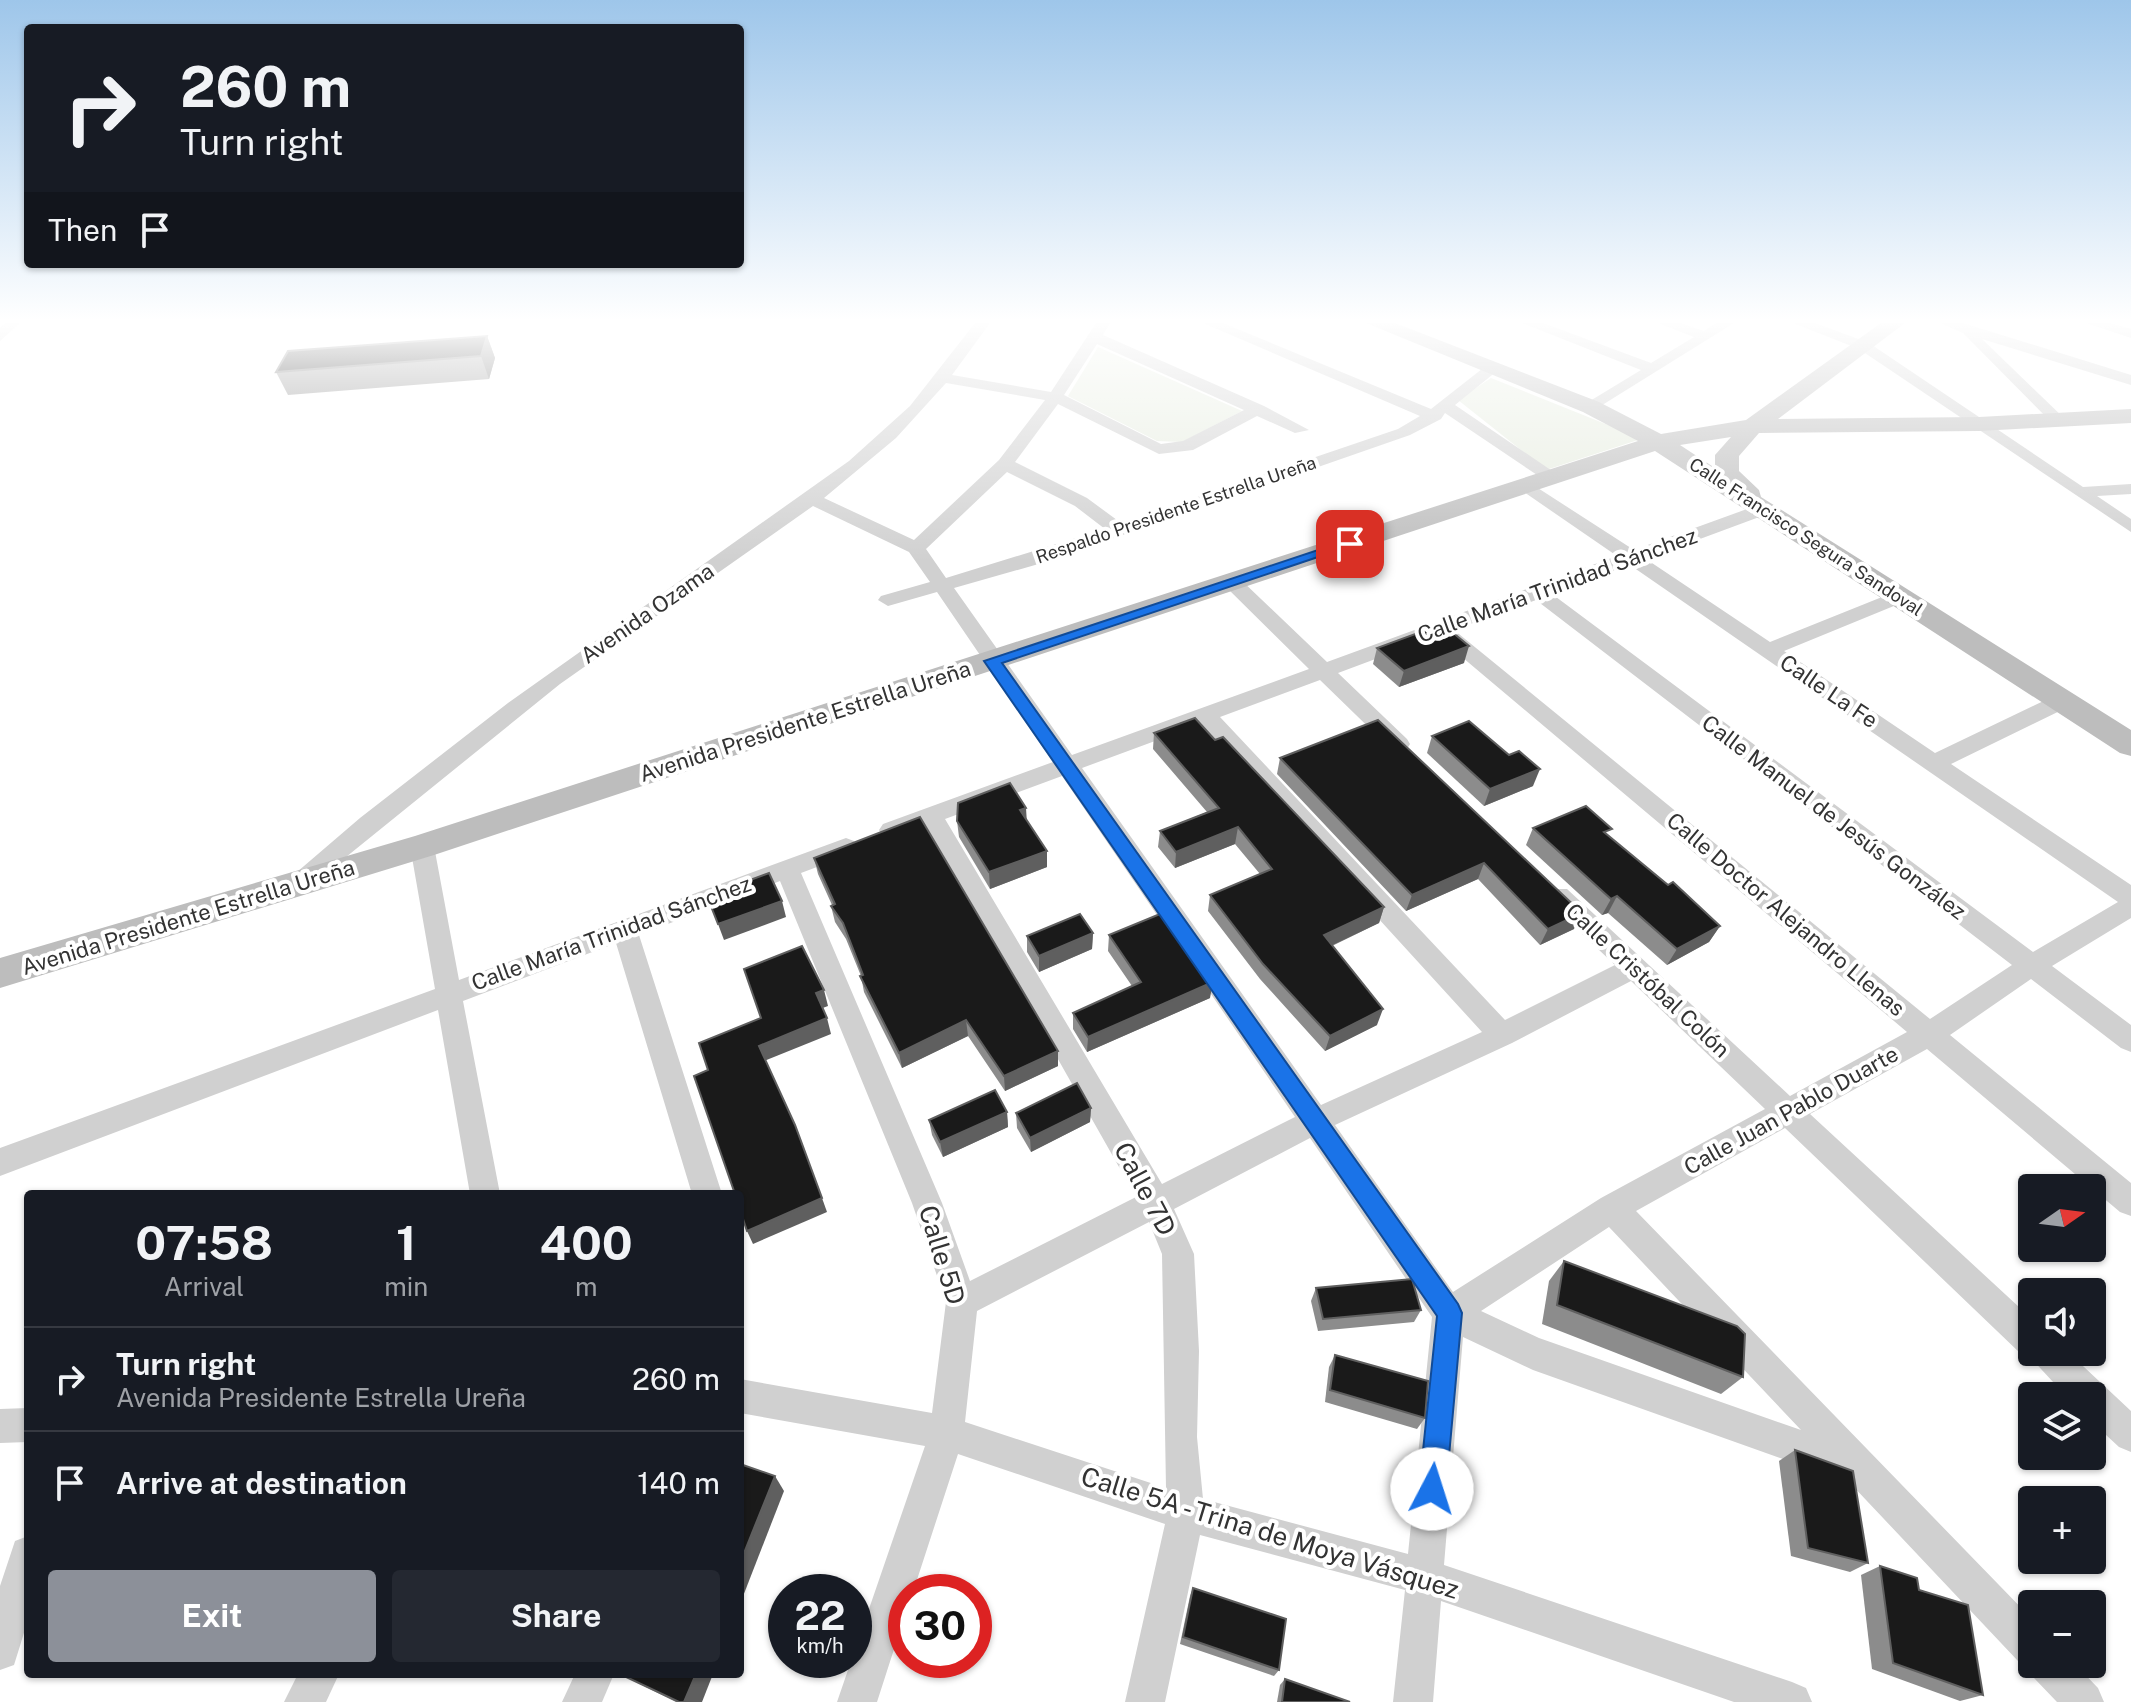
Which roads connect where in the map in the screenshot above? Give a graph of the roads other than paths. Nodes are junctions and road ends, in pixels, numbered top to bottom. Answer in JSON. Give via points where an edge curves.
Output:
{"nodes":[{"id":1,"x":920,"y":402,"type":"edge"},
{"id":2,"x":1051,"y":402,"type":"edge"},
{"id":3,"x":1066,"y":402,"type":"edge"},
{"id":4,"x":1245,"y":402,"type":"edge"},
{"id":5,"x":1419,"y":402,"type":"edge"},
{"id":6,"x":1449,"y":402,"type":"edge"},
{"id":7,"x":1579,"y":402,"type":"edge"},
{"id":8,"x":1598,"y":402,"type":"edge"},
{"id":9,"x":1786,"y":402,"type":"edge"},
{"id":10,"x":1947,"y":402,"type":"edge"},
{"id":11,"x":2040,"y":402,"type":"edge"},
{"id":12,"x":1591,"y":407,"type":"junction"},
{"id":13,"x":1258,"y":409,"type":"junction"},
{"id":14,"x":1439,"y":410,"type":"junction"},
{"id":15,"x":2131,"y":416,"type":"edge"},
{"id":16,"x":2059,"y":421,"type":"junction"},
{"id":17,"x":1979,"y":424,"type":"junction"},
{"id":18,"x":1753,"y":426,"type":"junction"},
{"id":19,"x":1301,"y":430,"type":"dead end"},
{"id":20,"x":1658,"y":442,"type":"junction"},
{"id":21,"x":1005,"y":464,"type":"junction"},
{"id":22,"x":1540,"y":481,"type":"junction"},
{"id":23,"x":2131,"y":489,"type":"edge"},
{"id":24,"x":2079,"y":492,"type":"junction"},
{"id":25,"x":811,"y":498,"type":"junction"},
{"id":26,"x":1764,"y":509,"type":"junction"},
{"id":27,"x":2131,"y":527,"type":"edge"},
{"id":28,"x":1117,"y":529,"type":"junction"},
{"id":29,"x":916,"y":548,"type":"junction"},
{"id":30,"x":1634,"y":557,"type":"junction"},
{"id":31,"x":1232,"y":582,"type":"junction"},
{"id":32,"x":945,"y":586,"type":"junction"},
{"id":33,"x":1538,"y":592,"type":"junction"},
{"id":34,"x":1899,"y":597,"type":"junction"},
{"id":35,"x":888,"y":600,"type":"dead end"},
{"id":36,"x":1440,"y":628,"type":"junction"},
{"id":37,"x":1769,"y":650,"type":"junction"},
{"id":38,"x":992,"y":661,"type":"junction"},
{"id":39,"x":1323,"y":672,"type":"junction"},
{"id":40,"x":2062,"y":701,"type":"junction"},
{"id":41,"x":1205,"y":715,"type":"junction"},
{"id":42,"x":2131,"y":745,"type":"edge"},
{"id":43,"x":1415,"y":759,"type":"edge"},
{"id":44,"x":1935,"y":763,"type":"junction"},
{"id":45,"x":1067,"y":765,"type":"junction"},
{"id":46,"x":931,"y":815,"type":"junction"},
{"id":47,"x":422,"y":846,"type":"junction"},
{"id":48,"x":787,"y":869,"type":"junction"},
{"id":49,"x":1541,"y":880,"type":"edge"},
{"id":50,"x":294,"y":885,"type":"junction"},
{"id":51,"x":2131,"y":898,"type":"edge"},
{"id":52,"x":2131,"y":906,"type":"edge"},
{"id":53,"x":624,"y":929,"type":"junction"},
{"id":54,"x":2031,"y":966,"type":"junction"},
{"id":55,"x":1633,"y":968,"type":"junction"},
{"id":56,"x":0,"y":973,"type":"edge"},
{"id":57,"x":448,"y":993,"type":"junction"},
{"id":58,"x":1931,"y":1033,"type":"junction"},
{"id":59,"x":1502,"y":1035,"type":"junction"},
{"id":60,"x":2131,"y":1040,"type":"edge"},
{"id":61,"x":1790,"y":1110,"type":"junction"},
{"id":62,"x":1313,"y":1122,"type":"junction"},
{"id":63,"x":0,"y":1162,"type":"edge"},
{"id":64,"x":484,"y":1190,"type":"edge"},
{"id":65,"x":706,"y":1190,"type":"edge"},
{"id":66,"x":2131,"y":1202,"type":"edge"},
{"id":67,"x":1157,"y":1204,"type":"junction"},
{"id":68,"x":1612,"y":1208,"type":"junction"},
{"id":69,"x":962,"y":1302,"type":"junction"},
{"id":70,"x":1449,"y":1313,"type":"junction"},
{"id":71,"x":2018,"y":1328,"type":"edge"},
{"id":72,"x":2059,"y":1366,"type":"edge"},
{"id":73,"x":2075,"y":1382,"type":"edge"},
{"id":74,"x":744,"y":1397,"type":"edge"},
{"id":75,"x":2106,"y":1411,"type":"edge"},
{"id":76,"x":24,"y":1425,"type":"edge"},
{"id":77,"x":0,"y":1426,"type":"edge"},
{"id":78,"x":947,"y":1433,"type":"junction"},
{"id":79,"x":2131,"y":1435,"type":"edge"},
{"id":80,"x":1866,"y":1471,"type":"junction"},
{"id":81,"x":1186,"y":1513,"type":"junction"},
{"id":82,"x":24,"y":1568,"type":"edge"},
{"id":83,"x":1424,"y":1577,"type":"junction"},
{"id":84,"x":2018,"y":1632,"type":"edge"},
{"id":85,"x":0,"y":1651,"type":"edge"},
{"id":86,"x":318,"y":1678,"type":"edge"},
{"id":87,"x":593,"y":1678,"type":"edge"},
{"id":88,"x":2061,"y":1678,"type":"edge"},
{"id":89,"x":304,"y":1702,"type":"edge"},
{"id":90,"x":582,"y":1702,"type":"edge"},
{"id":91,"x":857,"y":1702,"type":"edge"},
{"id":92,"x":1145,"y":1702,"type":"edge"},
{"id":93,"x":1413,"y":1702,"type":"edge"},
{"id":94,"x":1792,"y":1702,"type":"edge"},
{"id":95,"x":2084,"y":1702,"type":"edge"}],
"edges":[{"from":1,"to":25,"type":"street","name":"Avenida Ozama","via":[[892,434]]},
{"from":2,"to":21,"type":"street"},
{"from":3,"to":13,"type":"street","via":[[1159,449],[1187,446]]},
{"from":4,"to":13,"type":"street"},
{"from":5,"to":14,"type":"street","name":"Calle La Fe"},
{"from":6,"to":14,"type":"street","name":"Respaldo Presidente Estrella Ureña"},
{"from":7,"to":12,"type":"main road","name":"Calle Francisco Segura Sandoval"},
{"from":8,"to":12,"type":"street"},
{"from":9,"to":18,"type":"main road"},
{"from":10,"to":17,"type":"street"},
{"from":11,"to":16,"type":"street"},
{"from":12,"to":18,"type":"main road","via":[[1648,426]]},
{"from":12,"to":20,"type":"main road","name":"Calle Francisco Segura Sandoval"},
{"from":13,"to":19,"type":"street"},
{"from":14,"to":22,"type":"street","name":"Calle La Fe"},
{"from":14,"to":28,"type":"street","name":"Respaldo Presidente Estrella Ureña","via":[[1404,432]]},
{"from":15,"to":16,"type":"main road","name":"Avenida Presidente Estrella Ureña"},
{"from":16,"to":17,"type":"main road","name":"Avenida Presidente Estrella Ureña"},
{"from":17,"to":18,"type":"main road","name":"Avenida Presidente Estrella Ureña"},
{"from":17,"to":24,"type":"street"},
{"from":18,"to":20,"type":"main road","name":"Avenida Presidente Estrella Ureña"},
{"from":18,"to":26,"type":"main road","via":[[1727,455],[1727,473]]},
{"from":20,"to":22,"type":"main road","name":"Avenida Presidente Estrella Ureña"},
{"from":20,"to":26,"type":"main road","name":"Calle Francisco Segura Sandoval"},
{"from":21,"to":28,"type":"street","via":[[1081,502]]},
{"from":21,"to":29,"type":"street"},
{"from":22,"to":30,"type":"street","name":"Calle La Fe"},
{"from":22,"to":31,"type":"main road","name":"Avenida Presidente Estrella Ureña"},
{"from":23,"to":24,"type":"street"},
{"from":24,"to":27,"type":"street"},
{"from":25,"to":29,"type":"street"},
{"from":25,"to":50,"type":"street","name":"Avenida Ozama","via":[[459,750]]},
{"from":26,"to":30,"type":"street","name":"Calle María Trinidad Sánchez"},
{"from":26,"to":34,"type":"main road","name":"Calle Francisco Segura Sandoval"},
{"from":28,"to":32,"type":"street","name":"Respaldo Presidente Estrella Ureña"},
{"from":29,"to":32,"type":"street"},
{"from":30,"to":33,"type":"street","name":"Calle María Trinidad Sánchez"},
{"from":30,"to":37,"type":"street","name":"Calle La Fe"},
{"from":31,"to":38,"type":"main road","name":"Avenida Presidente Estrella Ureña"},
{"from":31,"to":39,"type":"street"},
{"from":32,"to":35,"type":"street","name":"Respaldo Presidente Estrella Ureña"},
{"from":32,"to":38,"type":"street"},
{"from":33,"to":36,"type":"street","name":"Calle María Trinidad Sánchez"},
{"from":33,"to":54,"type":"street","name":"Calle Manuel de Jesús González"},
{"from":34,"to":37,"type":"street"},
{"from":34,"to":40,"type":"main road","name":"Calle Francisco Segura Sandoval"},
{"from":36,"to":39,"type":"street","name":"Calle María Trinidad Sánchez"},
{"from":36,"to":58,"type":"street","name":"Calle Doctor Alejandro Llenas"},
{"from":37,"to":44,"type":"street","name":"Calle La Fe"},
{"from":38,"to":45,"type":"street"},
{"from":38,"to":47,"type":"main road","name":"Avenida Presidente Estrella Ureña"},
{"from":39,"to":41,"type":"street","name":"Calle María Trinidad Sánchez"},
{"from":39,"to":43,"type":"street"},
{"from":40,"to":42,"type":"main road","name":"Calle Francisco Segura Sandoval"},
{"from":40,"to":44,"type":"street"},
{"from":41,"to":45,"type":"street","name":"Calle María Trinidad Sánchez"},
{"from":41,"to":59,"type":"street"},
{"from":44,"to":51,"type":"street","name":"Calle La Fe"},
{"from":45,"to":46,"type":"street","name":"Calle María Trinidad Sánchez"},
{"from":45,"to":62,"type":"street"},
{"from":46,"to":48,"type":"street","name":"Calle María Trinidad Sánchez"},
{"from":46,"to":67,"type":"street","name":"Calle 7D"},
{"from":47,"to":50,"type":"main road","name":"Avenida Presidente Estrella Ureña"},
{"from":47,"to":57,"type":"street"},
{"from":48,"to":53,"type":"street","name":"Calle María Trinidad Sánchez"},
{"from":48,"to":69,"type":"street","name":"Calle 5D","via":[[927,1203]]},
{"from":49,"to":55,"type":"street","name":"Calle Cristóbal Colón"},
{"from":50,"to":56,"type":"main road","name":"Avenida Presidente Estrella Ureña"},
{"from":52,"to":54,"type":"street","name":"Calle Juan Pablo Duarte"},
{"from":53,"to":57,"type":"street","name":"Calle María Trinidad Sánchez"},
{"from":53,"to":65,"type":"street"},
{"from":54,"to":58,"type":"street","name":"Calle Juan Pablo Duarte"},
{"from":54,"to":60,"type":"street","name":"Calle Manuel de Jesús González"},
{"from":55,"to":59,"type":"street"},
{"from":55,"to":61,"type":"street","name":"Calle Cristóbal Colón"},
{"from":57,"to":63,"type":"street","name":"Calle María Trinidad Sánchez"},
{"from":57,"to":64,"type":"street"},
{"from":58,"to":61,"type":"street","name":"Calle Juan Pablo Duarte"},
{"from":58,"to":66,"type":"street","name":"Calle Doctor Alejandro Llenas"},
{"from":59,"to":62,"type":"street"},
{"from":61,"to":68,"type":"street","name":"Calle Juan Pablo Duarte"},
{"from":61,"to":71,"type":"street","name":"Calle Cristóbal Colón"},
{"from":62,"to":67,"type":"street"},
{"from":62,"to":70,"type":"street"},
{"from":67,"to":69,"type":"street"},
{"from":67,"to":81,"type":"street","name":"Calle 7D","via":[[1178,1254]]},
{"from":68,"to":70,"type":"street","name":"Calle Juan Pablo Duarte"},
{"from":68,"to":80,"type":"street"},
{"from":69,"to":78,"type":"street","name":"Calle 5D"},
{"from":70,"to":80,"type":"street","via":[[1533,1353]]},
{"from":70,"to":83,"type":"street"},
{"from":72,"to":73,"type":"street"},
{"from":74,"to":78,"type":"street","name":"Calle 5A - Trina de Moya Vásquez"},
{"from":75,"to":79,"type":"street"},
{"from":76,"to":77,"type":"street"},
{"from":78,"to":81,"type":"street","name":"Calle 5A - Trina de Moya Vásquez"},
{"from":78,"to":91,"type":"street","name":"Calle 5D"},
{"from":80,"to":84,"type":"street"},
{"from":81,"to":83,"type":"street","name":"Calle 5A - Trina de Moya Vásquez"},
{"from":81,"to":92,"type":"street","name":"Calle 7D"},
{"from":82,"to":85,"type":"street"},
{"from":83,"to":93,"type":"street"},
{"from":83,"to":94,"type":"street","name":"Calle 5A - Trina de Moya Vásquez"},
{"from":86,"to":89,"type":"street"},
{"from":87,"to":90,"type":"street"},
{"from":88,"to":95,"type":"street"}]}
